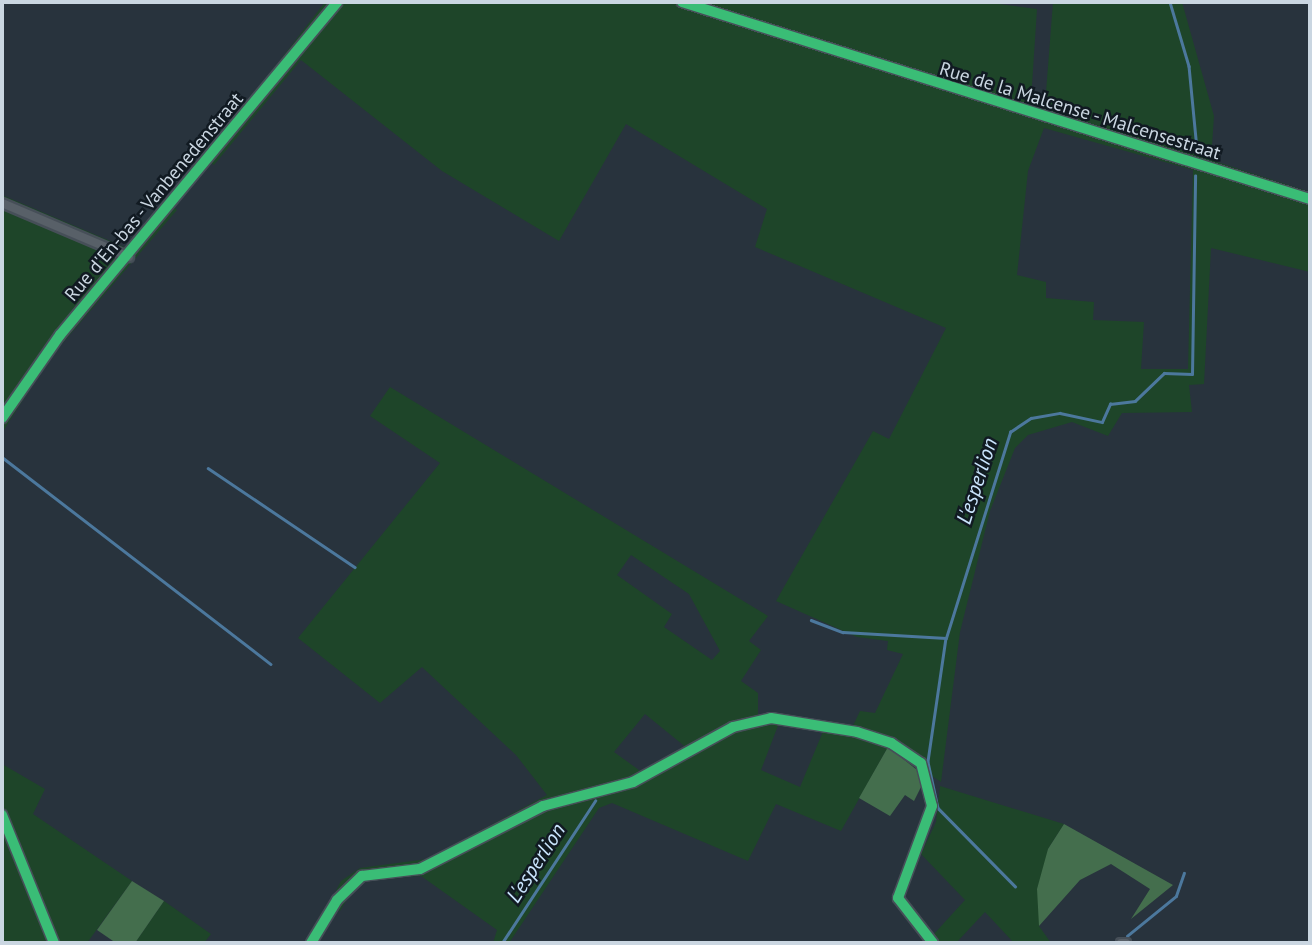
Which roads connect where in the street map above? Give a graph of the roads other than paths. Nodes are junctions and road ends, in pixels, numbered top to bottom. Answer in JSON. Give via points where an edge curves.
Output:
{"nodes":[{"id":1,"x":337,"y":2,"type":"edge"},
{"id":2,"x":682,"y":2,"type":"edge"},
{"id":3,"x":1310,"y":199,"type":"edge"},
{"id":4,"x":2,"y":204,"type":"edge"},
{"id":5,"x":129,"y":257,"type":"junction"},
{"id":6,"x":2,"y":418,"type":"edge"},
{"id":7,"x":2,"y":815,"type":"edge"},
{"id":8,"x":54,"y":943,"type":"edge"},
{"id":9,"x":311,"y":943,"type":"edge"},
{"id":10,"x":933,"y":943,"type":"edge"}],
"edges":[{"from":1,"to":5,"type":"street","name":"Rue d'En-bas - Vanbenedenstraat"},
{"from":2,"to":3,"type":"street","name":"Rue de la Malcense - Malcensestraat"},
{"from":4,"to":5,"type":"street"},
{"from":5,"to":6,"type":"street","name":"Rue d'En-bas - Vanbenedenstraat","via":[[60,335]]},
{"from":7,"to":8,"type":"street"},
{"from":9,"to":10,"type":"street","via":[[337,900],[362,876],[431,864],[543,806],[632,782],[733,727],[771,718],[857,732],[891,743],[921,763],[932,806],[898,898]]}]}
